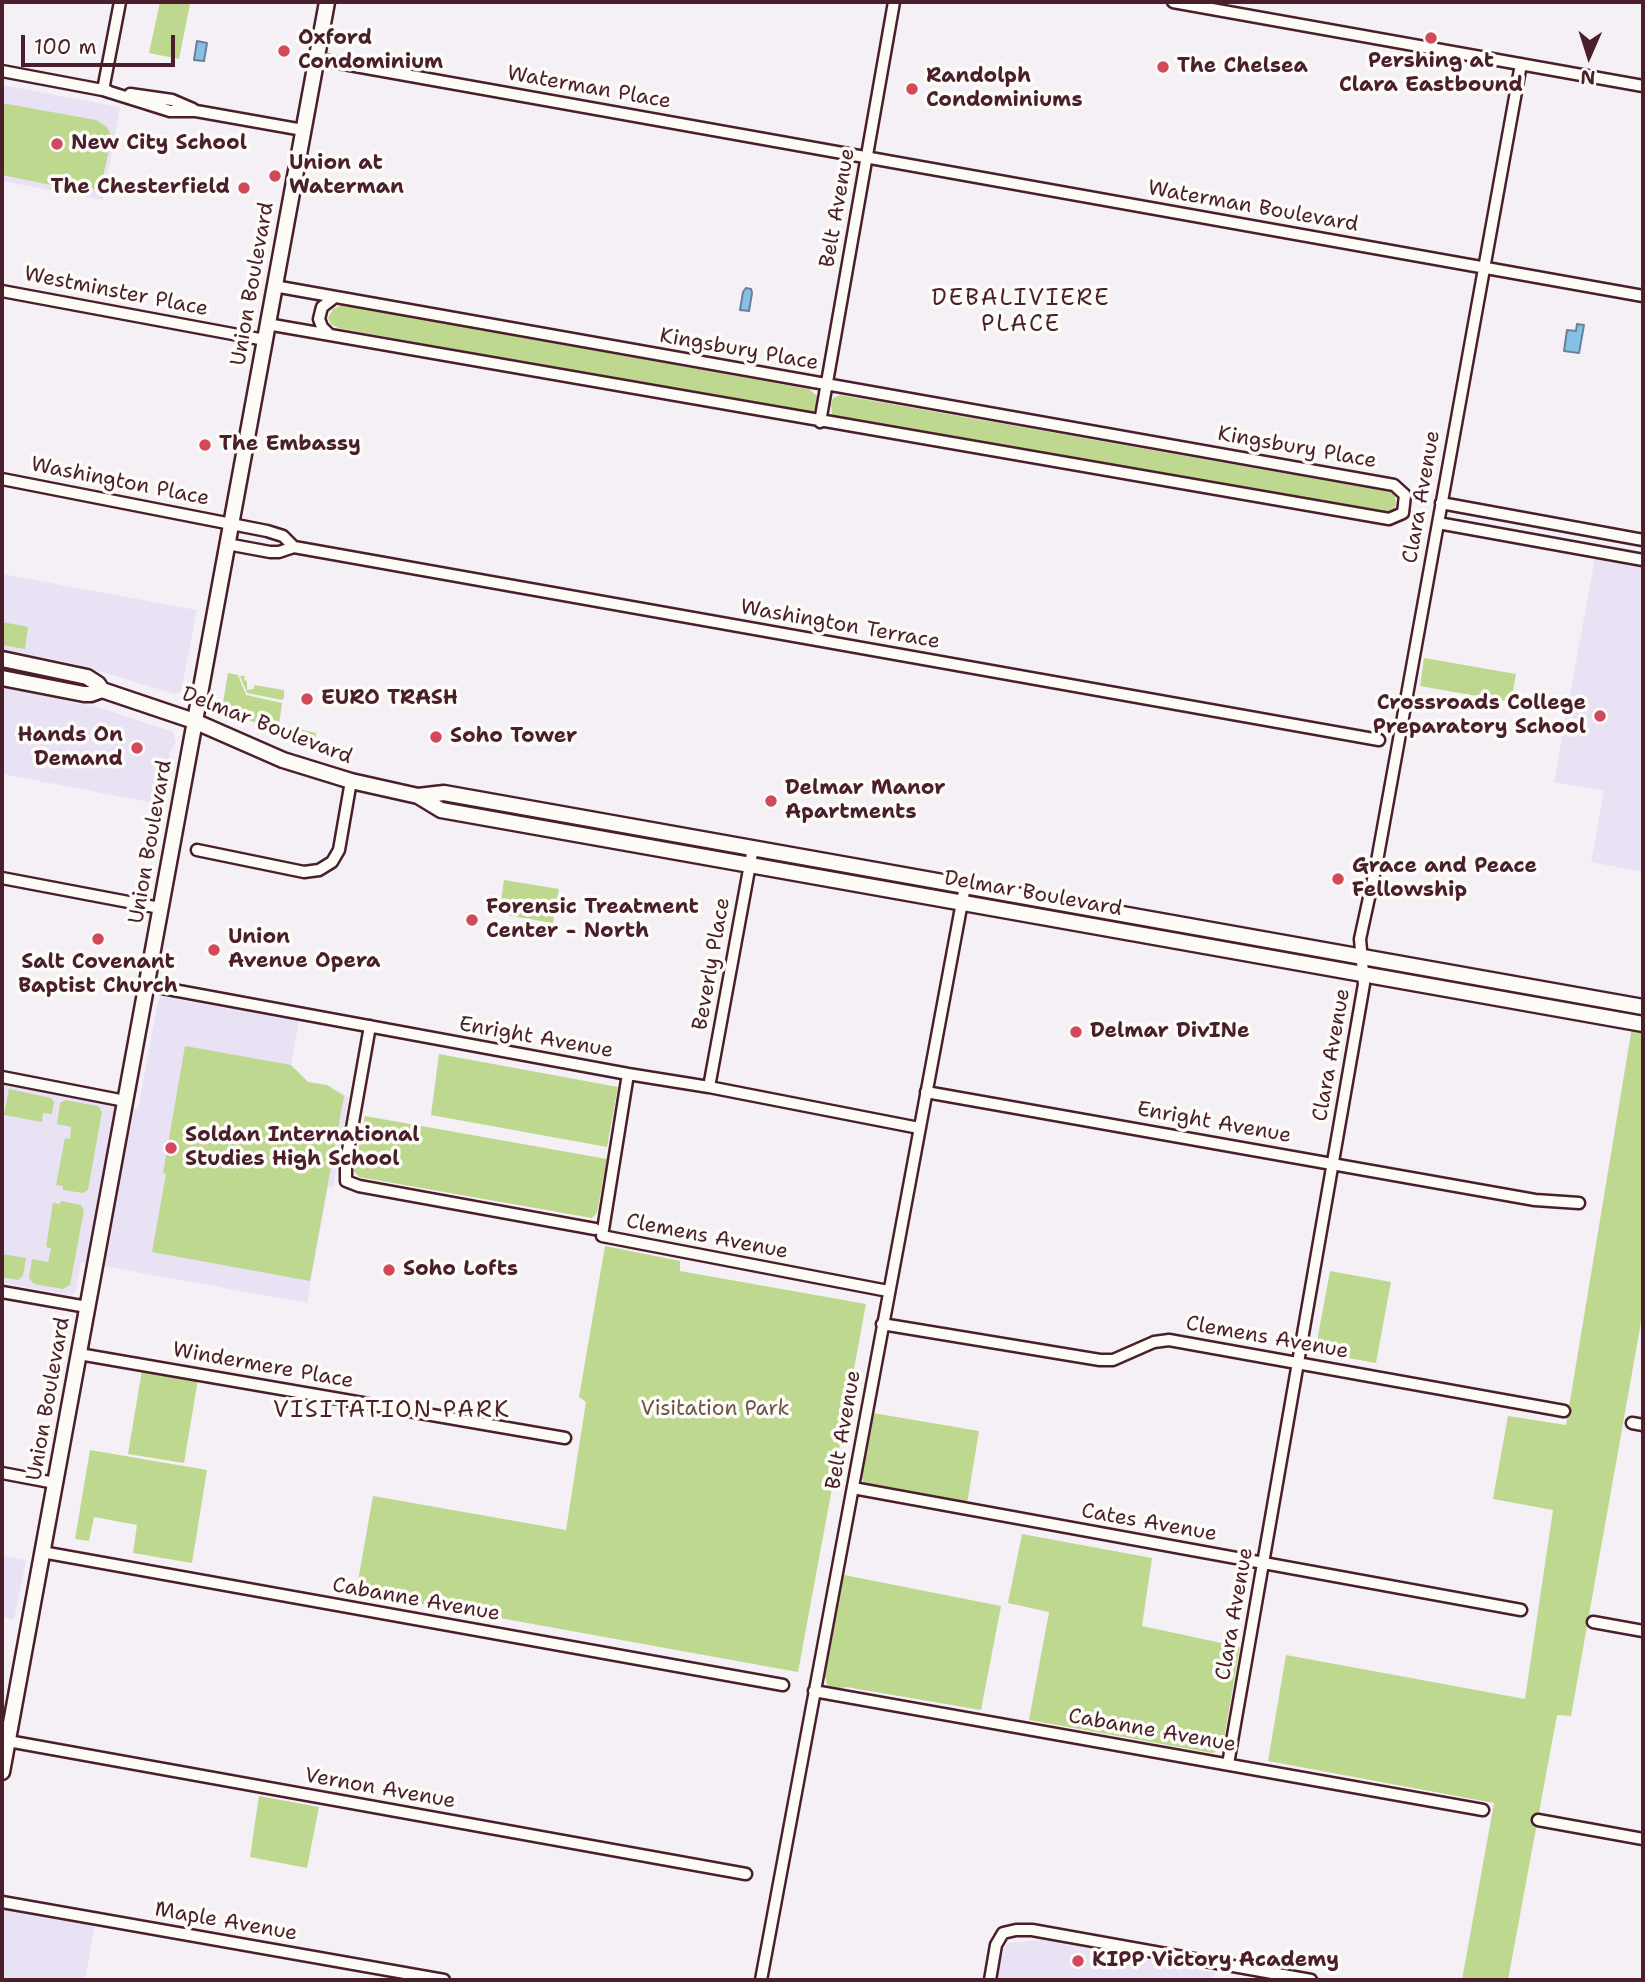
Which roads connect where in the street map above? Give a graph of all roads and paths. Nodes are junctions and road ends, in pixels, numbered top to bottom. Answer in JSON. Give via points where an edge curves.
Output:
{"nodes":[{"id":1,"x":120,"y":2,"type":"edge"},
{"id":2,"x":327,"y":2,"type":"edge"},
{"id":3,"x":894,"y":2,"type":"edge"},
{"id":4,"x":1173,"y":2,"type":"edge"},
{"id":5,"x":316,"y":59,"type":"junction"},
{"id":6,"x":1521,"y":64,"type":"junction"},
{"id":7,"x":2,"y":71,"type":"edge"},
{"id":8,"x":1643,"y":86,"type":"edge"},
{"id":9,"x":103,"y":90,"type":"junction"},
{"id":10,"x":303,"y":130,"type":"junction"},
{"id":11,"x":861,"y":156,"type":"junction"},
{"id":12,"x":1483,"y":267,"type":"junction"},
{"id":13,"x":274,"y":286,"type":"junction"},
{"id":14,"x":2,"y":291,"type":"edge"},
{"id":15,"x":1643,"y":296,"type":"edge"},
{"id":16,"x":335,"y":297,"type":"junction"},
{"id":17,"x":267,"y":324,"type":"junction"},
{"id":18,"x":330,"y":335,"type":"junction"},
{"id":19,"x":265,"y":340,"type":"junction"},
{"id":20,"x":827,"y":385,"type":"junction"},
{"id":21,"x":820,"y":422,"type":"junction"},
{"id":22,"x":2,"y":479,"type":"edge"},
{"id":23,"x":1441,"y":503,"type":"junction"},
{"id":24,"x":231,"y":523,"type":"junction"},
{"id":25,"x":1438,"y":523,"type":"junction"},
{"id":26,"x":1643,"y":540,"type":"edge"},
{"id":27,"x":227,"y":544,"type":"junction"},
{"id":28,"x":294,"y":547,"type":"junction"},
{"id":29,"x":1643,"y":560,"type":"edge"},
{"id":30,"x":2,"y":659,"type":"edge"},
{"id":31,"x":2,"y":678,"type":"edge"},
{"id":32,"x":102,"y":690,"type":"junction"},
{"id":33,"x":194,"y":720,"type":"junction"},
{"id":34,"x":1379,"y":740,"type":"dead end"},
{"id":35,"x":351,"y":782,"type":"junction"},
{"id":36,"x":418,"y":796,"type":"junction"},
{"id":37,"x":753,"y":848,"type":"junction"},
{"id":38,"x":197,"y":850,"type":"dead end"},
{"id":39,"x":750,"y":864,"type":"junction"},
{"id":40,"x":2,"y":878,"type":"edge"},
{"id":41,"x":965,"y":886,"type":"junction"},
{"id":42,"x":962,"y":903,"type":"junction"},
{"id":43,"x":160,"y":908,"type":"junction"},
{"id":44,"x":1361,"y":956,"type":"junction"},
{"id":45,"x":1448,"y":971,"type":"junction"},
{"id":46,"x":1363,"y":974,"type":"junction"},
{"id":47,"x":146,"y":985,"type":"junction"},
{"id":48,"x":1445,"y":988,"type":"junction"},
{"id":49,"x":1643,"y":1007,"type":"edge"},
{"id":50,"x":1643,"y":1024,"type":"edge"},
{"id":51,"x":370,"y":1026,"type":"junction"},
{"id":52,"x":628,"y":1074,"type":"junction"},
{"id":53,"x":2,"y":1077,"type":"edge"},
{"id":54,"x":709,"y":1087,"type":"junction"},
{"id":55,"x":926,"y":1092,"type":"junction"},
{"id":56,"x":125,"y":1101,"type":"junction"},
{"id":57,"x":919,"y":1128,"type":"junction"},
{"id":58,"x":1333,"y":1164,"type":"junction"},
{"id":59,"x":1579,"y":1203,"type":"dead end"},
{"id":60,"x":598,"y":1233,"type":"junction"},
{"id":61,"x":888,"y":1291,"type":"junction"},
{"id":62,"x":2,"y":1292,"type":"edge"},
{"id":63,"x":87,"y":1307,"type":"junction"},
{"id":64,"x":882,"y":1324,"type":"junction"},
{"id":65,"x":79,"y":1354,"type":"junction"},
{"id":66,"x":1297,"y":1363,"type":"junction"},
{"id":67,"x":1564,"y":1411,"type":"dead end"},
{"id":68,"x":565,"y":1438,"type":"dead end"},
{"id":69,"x":2,"y":1473,"type":"edge"},
{"id":70,"x":55,"y":1483,"type":"junction"},
{"id":71,"x":853,"y":1488,"type":"junction"},
{"id":72,"x":43,"y":1552,"type":"junction"},
{"id":73,"x":1262,"y":1564,"type":"junction"},
{"id":74,"x":1521,"y":1610,"type":"dead end"},
{"id":75,"x":1594,"y":1622,"type":"dead end"},
{"id":76,"x":1643,"y":1631,"type":"edge"},
{"id":77,"x":782,"y":1685,"type":"dead end"},
{"id":78,"x":814,"y":1690,"type":"junction"},
{"id":79,"x":8,"y":1741,"type":"junction"},
{"id":80,"x":1228,"y":1764,"type":"junction"},
{"id":81,"x":2,"y":1772,"type":"edge"},
{"id":82,"x":1483,"y":1810,"type":"dead end"},
{"id":83,"x":1538,"y":1820,"type":"dead end"},
{"id":84,"x":1643,"y":1839,"type":"edge"},
{"id":85,"x":746,"y":1874,"type":"dead end"},
{"id":86,"x":2,"y":1902,"type":"edge"},
{"id":87,"x":444,"y":1980,"type":"edge"},
{"id":88,"x":761,"y":1980,"type":"edge"},
{"id":89,"x":990,"y":1980,"type":"edge"},
{"id":90,"x":1311,"y":1980,"type":"edge"}],
"edges":[{"from":1,"to":9,"type":"street"},
{"from":2,"to":5,"type":"main road","name":"Union Boulevard"},
{"from":3,"to":11,"type":"street","name":"Belt Avenue"},
{"from":4,"to":6,"type":"street"},
{"from":5,"to":10,"type":"main road","name":"Union Boulevard"},
{"from":5,"to":11,"type":"street","name":"Waterman Place"},
{"from":6,"to":8,"type":"street"},
{"from":6,"to":12,"type":"street","name":"Clara Avenue"},
{"from":7,"to":9,"type":"street"},
{"from":9,"to":10,"type":"street","via":[[172,100],[196,110]]},
{"from":10,"to":13,"type":"main road","name":"Union Boulevard"},
{"from":11,"to":12,"type":"street","name":"Waterman Boulevard"},
{"from":11,"to":20,"type":"street","name":"Belt Avenue"},
{"from":12,"to":15,"type":"street","name":"Waterman Boulevard"},
{"from":12,"to":23,"type":"street","name":"Clara Avenue"},
{"from":13,"to":16,"type":"street","name":"Kingsbury Place"},
{"from":13,"to":17,"type":"main road","name":"Union Boulevard"},
{"from":14,"to":19,"type":"street","name":"Westminster Place"},
{"from":16,"to":18,"type":"street","via":[[322,307],[319,319]]},
{"from":16,"to":20,"type":"street","name":"Kingsbury Place"},
{"from":17,"to":18,"type":"street","name":"Kingsbury Place"},
{"from":17,"to":19,"type":"main road","name":"Union Boulevard"},
{"from":18,"to":21,"type":"street","name":"Kingsbury Place"},
{"from":19,"to":24,"type":"main road","name":"Union Boulevard"},
{"from":20,"to":21,"type":"street","name":"Belt Avenue"},
{"from":20,"to":21,"type":"street","name":"Kingsbury Place","via":[[1394,485],[1405,495],[1403,513],[1389,519]]},
{"from":22,"to":24,"type":"street","name":"Washington Place"},
{"from":23,"to":25,"type":"street","name":"Clara Avenue"},
{"from":23,"to":26,"type":"street"},
{"from":24,"to":27,"type":"main road","name":"Union Boulevard"},
{"from":24,"to":28,"type":"street","name":"Washington Place","via":[[276,533]]},
{"from":25,"to":29,"type":"street"},
{"from":25,"to":44,"type":"street","name":"Clara Avenue","via":[[1360,939]]},
{"from":27,"to":28,"type":"street","via":[[270,552]]},
{"from":27,"to":33,"type":"main road","name":"Union Boulevard"},
{"from":28,"to":34,"type":"street","name":"Washington Terrace"},
{"from":30,"to":32,"type":"main road","name":"Delmar Boulevard","via":[[87,677]]},
{"from":31,"to":32,"type":"main road","name":"Delmar Boulevard","via":[[84,694]]},
{"from":32,"to":33,"type":"main road","name":"Delmar Boulevard"},
{"from":33,"to":35,"type":"main road","name":"Delmar Boulevard","via":[[283,760]]},
{"from":33,"to":43,"type":"main road","name":"Union Boulevard"},
{"from":35,"to":36,"type":"main road","name":"Delmar Boulevard"},
{"from":35,"to":38,"type":"street","via":[[339,850],[332,862],[319,870],[304,872]]},
{"from":36,"to":37,"type":"main road","name":"Delmar Boulevard","via":[[444,793]]},
{"from":36,"to":39,"type":"main road","name":"Delmar Boulevard","via":[[442,810]]},
{"from":37,"to":39,"type":"street","name":"Beverly Place"},
{"from":37,"to":41,"type":"main road","name":"Delmar Boulevard"},
{"from":39,"to":42,"type":"main road","name":"Delmar Boulevard"},
{"from":39,"to":54,"type":"street","name":"Beverly Place"},
{"from":40,"to":43,"type":"street"},
{"from":41,"to":42,"type":"street","name":"Belt Avenue"},
{"from":41,"to":44,"type":"main road","name":"Delmar Boulevard"},
{"from":42,"to":46,"type":"main road","name":"Delmar Boulevard"},
{"from":42,"to":55,"type":"street","name":"Belt Avenue"},
{"from":43,"to":47,"type":"main road","name":"Union Boulevard"},
{"from":44,"to":45,"type":"main road","name":"Delmar Boulevard"},
{"from":44,"to":46,"type":"street","name":"Clara Avenue"},
{"from":45,"to":48,"type":"main road"},
{"from":45,"to":49,"type":"main road","name":"Delmar Boulevard"},
{"from":46,"to":48,"type":"main road","name":"Delmar Boulevard"},
{"from":46,"to":58,"type":"street","name":"Clara Avenue"},
{"from":47,"to":51,"type":"street","name":"Enright Avenue"},
{"from":47,"to":56,"type":"main road","name":"Union Boulevard"},
{"from":48,"to":50,"type":"main road","name":"Delmar Boulevard"},
{"from":51,"to":52,"type":"street","name":"Enright Avenue"},
{"from":51,"to":60,"type":"street","name":"Clemens Avenue","via":[[346,1181]]},
{"from":52,"to":54,"type":"street","name":"Enright Avenue"},
{"from":52,"to":60,"type":"street"},
{"from":53,"to":56,"type":"street"},
{"from":54,"to":57,"type":"street","name":"Enright Avenue"},
{"from":55,"to":57,"type":"street","name":"Belt Avenue"},
{"from":55,"to":58,"type":"street","name":"Enright Avenue"},
{"from":56,"to":63,"type":"main road","name":"Union Boulevard"},
{"from":57,"to":61,"type":"street","name":"Belt Avenue"},
{"from":58,"to":59,"type":"street","name":"Enright Avenue","via":[[1535,1200]]},
{"from":58,"to":66,"type":"street","name":"Clara Avenue"},
{"from":60,"to":61,"type":"street","name":"Clemens Avenue"},
{"from":61,"to":64,"type":"street","name":"Belt Avenue"},
{"from":62,"to":63,"type":"street"},
{"from":63,"to":65,"type":"main road","name":"Union Boulevard"},
{"from":64,"to":66,"type":"street","name":"Clemens Avenue","via":[[1100,1360],[1113,1360],[1169,1340]]},
{"from":64,"to":71,"type":"street","name":"Belt Avenue"},
{"from":65,"to":68,"type":"street","name":"Windermere Place"},
{"from":65,"to":70,"type":"main road","name":"Union Boulevard"},
{"from":66,"to":67,"type":"street","name":"Clemens Avenue"},
{"from":66,"to":73,"type":"street","name":"Clara Avenue"},
{"from":69,"to":70,"type":"street"},
{"from":70,"to":72,"type":"main road","name":"Union Boulevard"},
{"from":71,"to":73,"type":"street","name":"Cates Avenue"},
{"from":71,"to":78,"type":"street","name":"Belt Avenue"},
{"from":72,"to":77,"type":"street","name":"Cabanne Avenue"},
{"from":72,"to":79,"type":"main road","name":"Union Boulevard"},
{"from":73,"to":74,"type":"street","name":"Cates Avenue"},
{"from":73,"to":80,"type":"street","name":"Clara Avenue"},
{"from":75,"to":76,"type":"street"},
{"from":78,"to":80,"type":"street","name":"Cabanne Avenue"},
{"from":78,"to":88,"type":"street","name":"Belt Avenue"},
{"from":79,"to":81,"type":"main road","name":"Union Boulevard"},
{"from":79,"to":85,"type":"street","name":"Vernon Avenue"},
{"from":80,"to":82,"type":"street","name":"Cabanne Avenue"},
{"from":83,"to":84,"type":"street"},
{"from":86,"to":87,"type":"street","name":"Maple Avenue"},
{"from":89,"to":90,"type":"street","via":[[996,1945],[1003,1933],[1016,1930]]}]}
